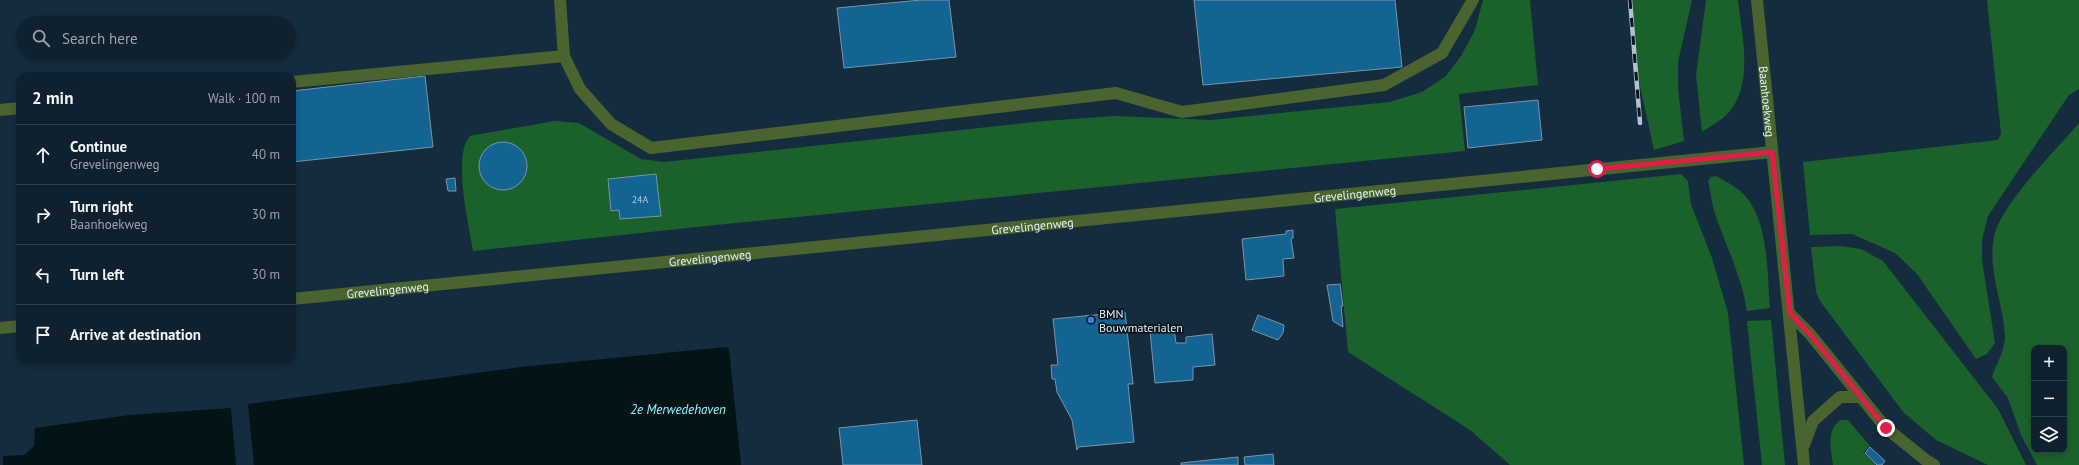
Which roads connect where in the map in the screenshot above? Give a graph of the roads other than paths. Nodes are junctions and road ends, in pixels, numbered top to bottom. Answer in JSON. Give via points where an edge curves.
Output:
{"nodes":[{"id":1,"x":560,"y":0,"type":"edge"},
{"id":2,"x":1473,"y":0,"type":"edge"},
{"id":3,"x":1757,"y":0,"type":"edge"},
{"id":4,"x":564,"y":56,"type":"junction"},
{"id":5,"x":296,"y":82,"type":"edge"},
{"id":6,"x":16,"y":108,"type":"edge"},
{"id":7,"x":0,"y":110,"type":"edge"},
{"id":8,"x":1772,"y":152,"type":"junction"},
{"id":9,"x":296,"y":299,"type":"edge"},
{"id":10,"x":1790,"y":313,"type":"junction"},
{"id":11,"x":16,"y":326,"type":"edge"},
{"id":12,"x":0,"y":328,"type":"edge"},
{"id":13,"x":1861,"y":397,"type":"junction"},
{"id":14,"x":1803,"y":450,"type":"junction"},
{"id":15,"x":1804,"y":465,"type":"edge"},
{"id":16,"x":1934,"y":465,"type":"edge"}],
"edges":[{"from":1,"to":4,"type":"street"},
{"from":2,"to":4,"type":"street","via":[[1442,53],[1384,85],[1182,112],[1116,93],[651,148],[611,124],[580,89]]},
{"from":3,"to":8,"type":"street","name":"Baanhoekweg"},
{"from":4,"to":5,"type":"street"},
{"from":6,"to":7,"type":"street"},
{"from":8,"to":9,"type":"street","name":"Grevelingenweg"},
{"from":8,"to":10,"type":"street","name":"Baanhoekweg"},
{"from":10,"to":13,"type":"street"},
{"from":10,"to":14,"type":"street","name":"Baanhoekweg"},
{"from":11,"to":12,"type":"street"},
{"from":13,"to":14,"type":"street","via":[[1840,397],[1813,421]]},
{"from":13,"to":16,"type":"street","via":[[1886,428]]},
{"from":14,"to":15,"type":"street","name":"Baanhoekweg"}]}
